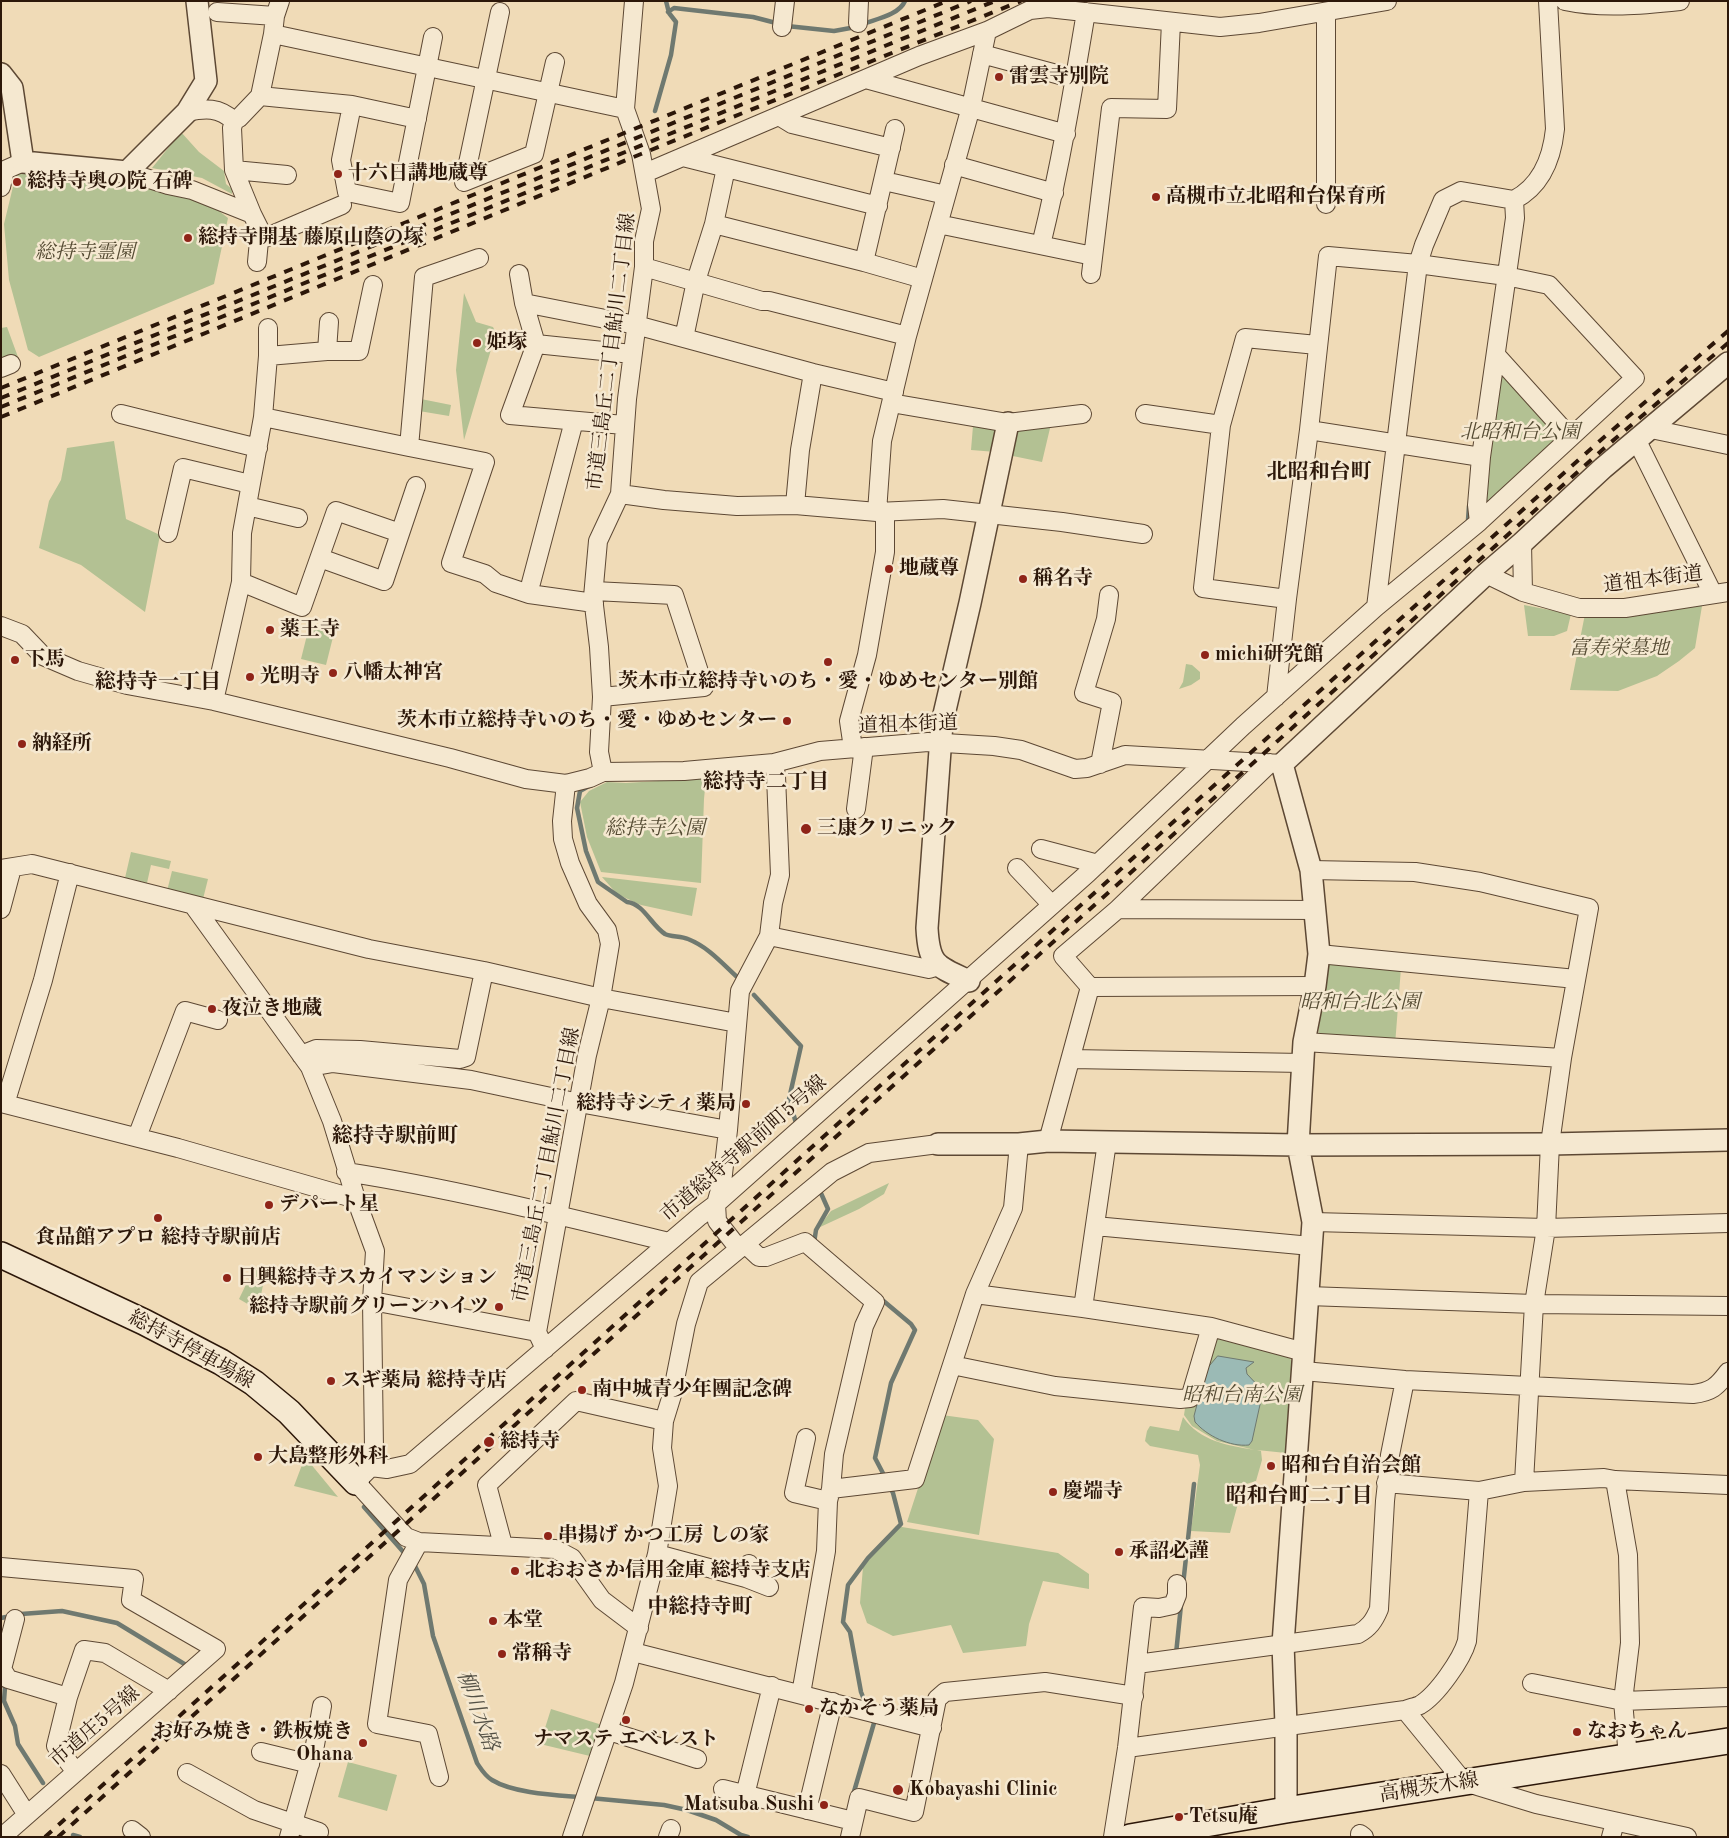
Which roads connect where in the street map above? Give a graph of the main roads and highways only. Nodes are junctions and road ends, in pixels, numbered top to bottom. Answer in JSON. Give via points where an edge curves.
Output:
{"nodes":[{"id":1,"x":1,"y":1255,"type":"edge"},
{"id":2,"x":366,"y":1483,"type":"road end"},
{"id":3,"x":1728,"y":1741,"type":"edge"},
{"id":4,"x":1130,"y":1837,"type":"edge"}],
"edges":[{"from":1,"to":2,"type":"main road","name":"総持寺停車場線","via":[[221,1362],[254,1383],[289,1412]]},
{"from":3,"to":4,"type":"main road","name":"高槻茨木線"}]}
